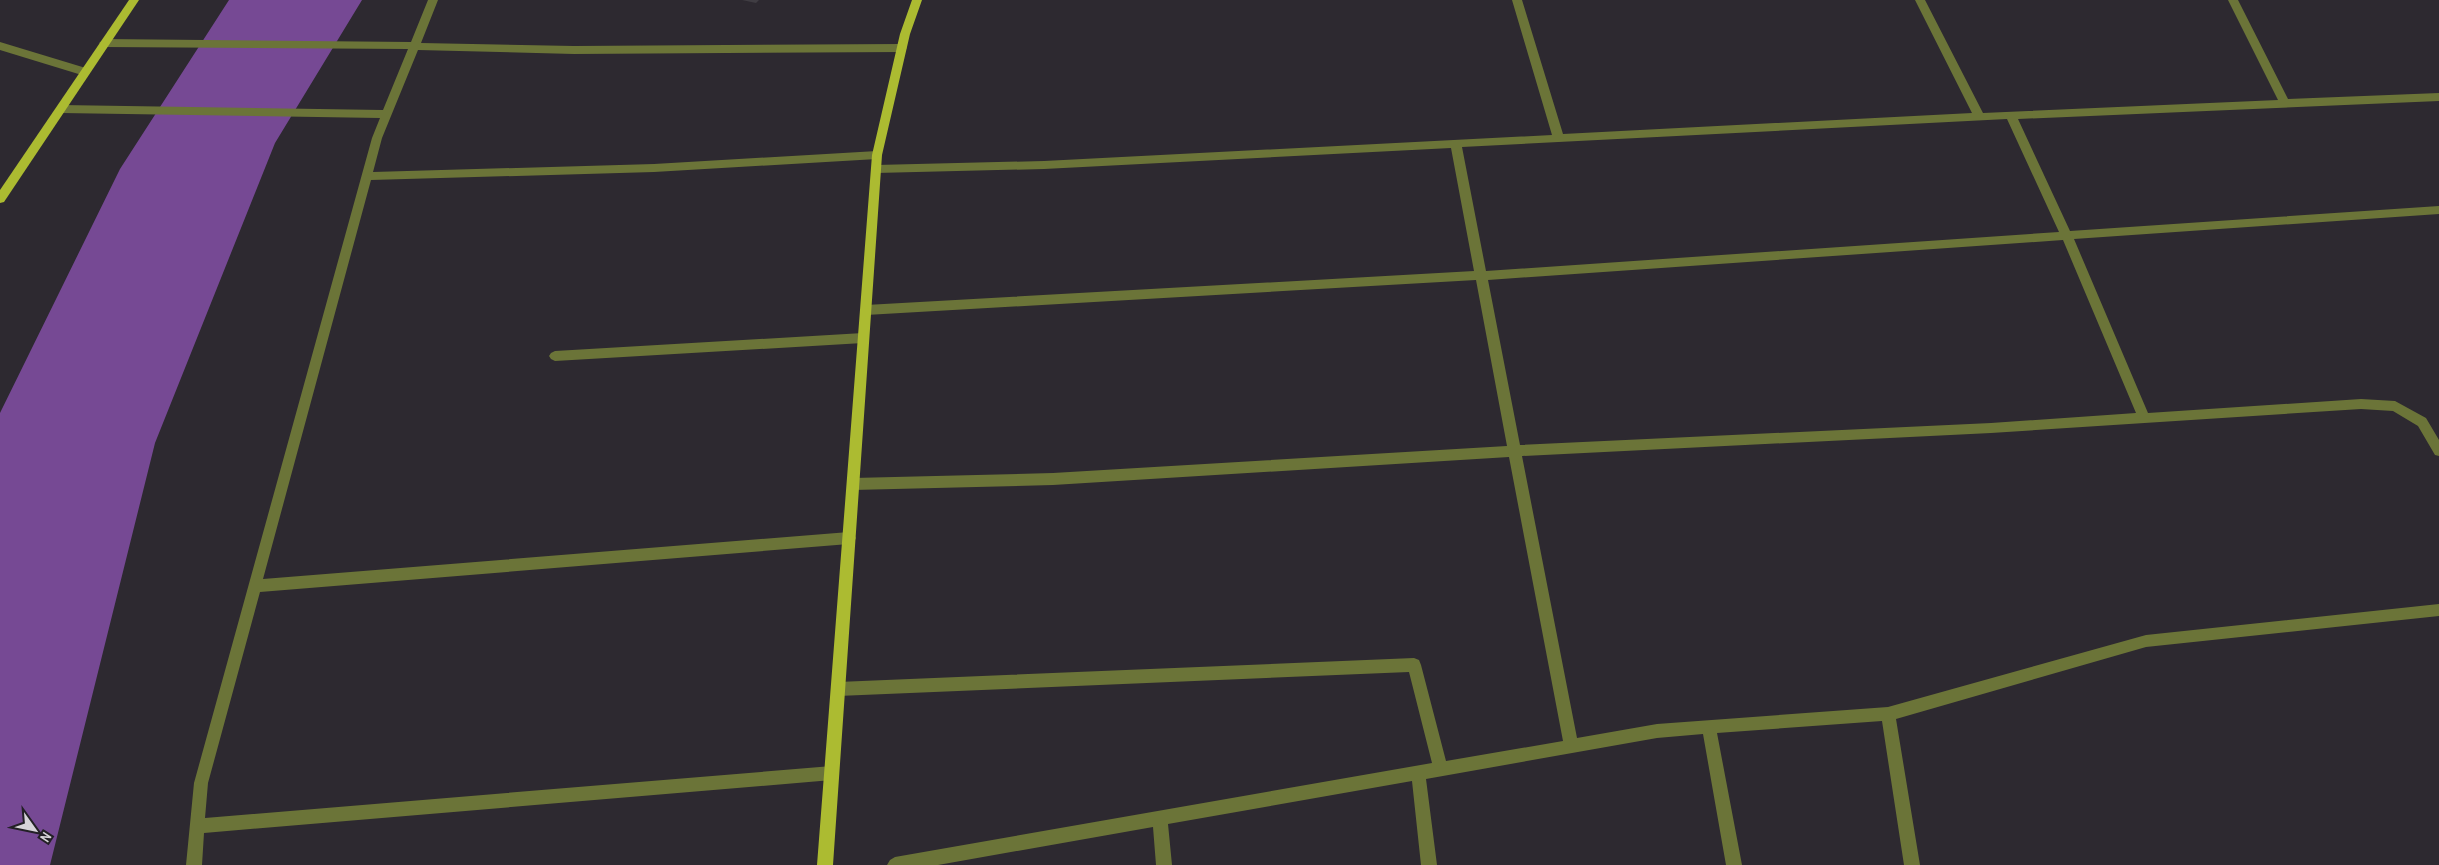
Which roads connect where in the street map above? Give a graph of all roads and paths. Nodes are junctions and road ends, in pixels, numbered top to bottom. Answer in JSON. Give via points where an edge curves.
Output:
{"nodes":[{"id":1,"x":134,"y":0,"type":"edge"},
{"id":2,"x":433,"y":0,"type":"edge"},
{"id":3,"x":917,"y":0,"type":"edge"},
{"id":4,"x":1517,"y":0,"type":"edge"},
{"id":5,"x":1920,"y":0,"type":"edge"},
{"id":6,"x":2233,"y":0,"type":"edge"},
{"id":7,"x":104,"y":43,"type":"junction"},
{"id":8,"x":0,"y":46,"type":"edge"},
{"id":9,"x":414,"y":46,"type":"junction"},
{"id":10,"x":902,"y":48,"type":"junction"},
{"id":11,"x":85,"y":72,"type":"junction"},
{"id":12,"x":2439,"y":97,"type":"edge"},
{"id":13,"x":2285,"y":103,"type":"junction"},
{"id":14,"x":61,"y":109,"type":"junction"},
{"id":15,"x":387,"y":114,"type":"junction"},
{"id":16,"x":2011,"y":116,"type":"junction"},
{"id":17,"x":1980,"y":118,"type":"junction"},
{"id":18,"x":1559,"y":140,"type":"junction"},
{"id":19,"x":1456,"y":145,"type":"junction"},
{"id":20,"x":877,"y":155,"type":"junction"},
{"id":21,"x":876,"y":169,"type":"junction"},
{"id":22,"x":367,"y":176,"type":"junction"},
{"id":23,"x":0,"y":199,"type":"edge"},
{"id":24,"x":2439,"y":210,"type":"edge"},
{"id":25,"x":2067,"y":236,"type":"junction"},
{"id":26,"x":1482,"y":275,"type":"junction"},
{"id":27,"x":866,"y":310,"type":"junction"},
{"id":28,"x":863,"y":338,"type":"junction"},
{"id":29,"x":555,"y":356,"type":"dead end"},
{"id":30,"x":2144,"y":417,"type":"junction"},
{"id":31,"x":2439,"y":450,"type":"edge"},
{"id":32,"x":1515,"y":451,"type":"junction"},
{"id":33,"x":853,"y":484,"type":"junction"},
{"id":34,"x":849,"y":538,"type":"junction"},
{"id":35,"x":255,"y":586,"type":"junction"},
{"id":36,"x":2439,"y":610,"type":"edge"},
{"id":37,"x":838,"y":689,"type":"junction"},
{"id":38,"x":1888,"y":714,"type":"junction"},
{"id":39,"x":1709,"y":728,"type":"junction"},
{"id":40,"x":1571,"y":746,"type":"junction"},
{"id":41,"x":1441,"y":770,"type":"junction"},
{"id":42,"x":832,"y":773,"type":"junction"},
{"id":43,"x":1418,"y":773,"type":"junction"},
{"id":44,"x":1160,"y":818,"type":"junction"},
{"id":45,"x":197,"y":826,"type":"junction"},
{"id":46,"x":194,"y":865,"type":"edge"},
{"id":47,"x":825,"y":865,"type":"edge"},
{"id":48,"x":895,"y":865,"type":"edge"},
{"id":49,"x":1164,"y":865,"type":"edge"},
{"id":50,"x":1430,"y":865,"type":"edge"},
{"id":51,"x":1734,"y":865,"type":"edge"},
{"id":52,"x":1912,"y":865,"type":"edge"}],
"edges":[{"from":1,"to":7,"type":"main road"},
{"from":2,"to":9,"type":"street"},
{"from":3,"to":10,"type":"main road"},
{"from":4,"to":18,"type":"street"},
{"from":5,"to":17,"type":"street"},
{"from":6,"to":13,"type":"street"},
{"from":7,"to":9,"type":"street"},
{"from":7,"to":11,"type":"main road"},
{"from":8,"to":11,"type":"street"},
{"from":9,"to":10,"type":"street","via":[[574,50]]},
{"from":9,"to":15,"type":"street"},
{"from":10,"to":20,"type":"main road"},
{"from":11,"to":14,"type":"main road"},
{"from":12,"to":13,"type":"street"},
{"from":13,"to":16,"type":"street"},
{"from":14,"to":15,"type":"street"},
{"from":14,"to":23,"type":"main road"},
{"from":15,"to":22,"type":"street"},
{"from":16,"to":17,"type":"street"},
{"from":16,"to":25,"type":"street"},
{"from":17,"to":18,"type":"street"},
{"from":18,"to":19,"type":"street"},
{"from":19,"to":21,"type":"street","via":[[1044,165]]},
{"from":19,"to":26,"type":"street"},
{"from":20,"to":21,"type":"main road"},
{"from":20,"to":22,"type":"street","via":[[654,168]]},
{"from":21,"to":27,"type":"main road"},
{"from":22,"to":35,"type":"street"},
{"from":24,"to":25,"type":"street"},
{"from":25,"to":26,"type":"street"},
{"from":25,"to":30,"type":"street"},
{"from":26,"to":27,"type":"street"},
{"from":26,"to":32,"type":"street"},
{"from":27,"to":28,"type":"main road"},
{"from":28,"to":29,"type":"street"},
{"from":28,"to":33,"type":"main road"},
{"from":30,"to":31,"type":"street","via":[[2361,404],[2395,406],[2422,422]]},
{"from":30,"to":32,"type":"street","via":[[1991,428]]},
{"from":32,"to":33,"type":"street","via":[[1053,479]]},
{"from":32,"to":40,"type":"street"},
{"from":33,"to":34,"type":"main road"},
{"from":34,"to":35,"type":"street"},
{"from":34,"to":37,"type":"main road"},
{"from":35,"to":45,"type":"street","via":[[201,783]]},
{"from":36,"to":38,"type":"street","via":[[2146,641]]},
{"from":37,"to":41,"type":"street","via":[[1414,665]]},
{"from":37,"to":42,"type":"main road"},
{"from":38,"to":39,"type":"street"},
{"from":38,"to":52,"type":"street"},
{"from":39,"to":40,"type":"street","via":[[1657,731]]},
{"from":39,"to":51,"type":"street"},
{"from":40,"to":41,"type":"street"},
{"from":41,"to":43,"type":"street"},
{"from":42,"to":45,"type":"street"},
{"from":42,"to":47,"type":"main road"},
{"from":43,"to":44,"type":"street"},
{"from":43,"to":50,"type":"street"},
{"from":44,"to":48,"type":"street"},
{"from":44,"to":49,"type":"street"},
{"from":45,"to":46,"type":"street"}]}
